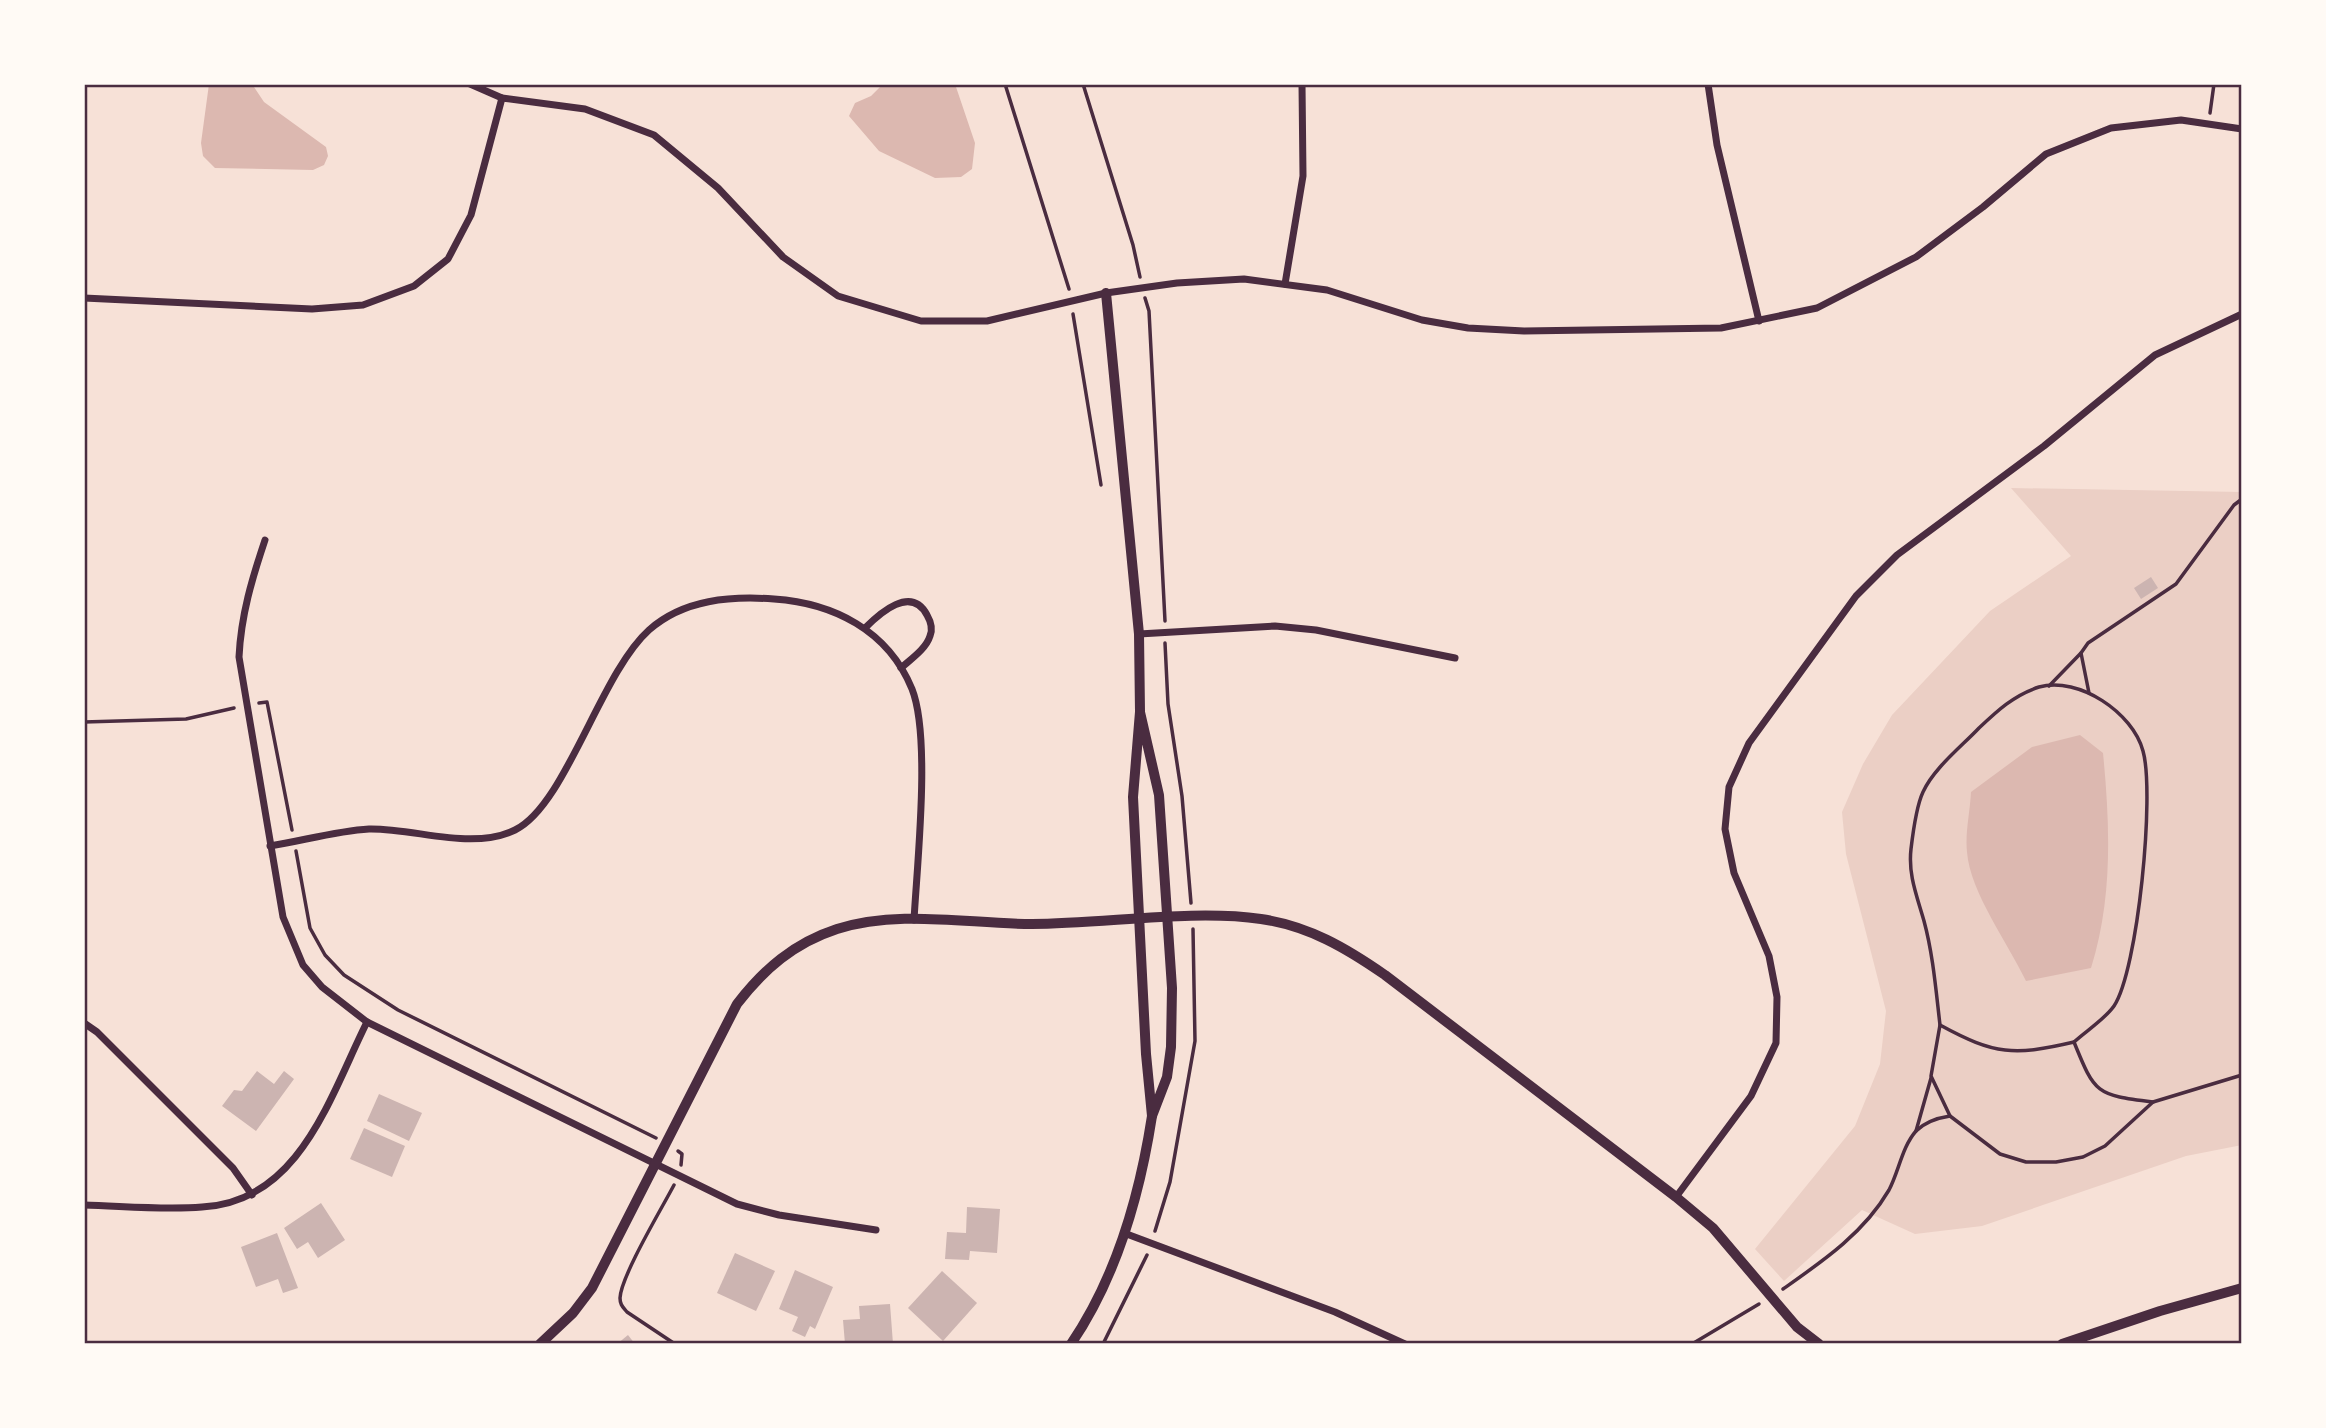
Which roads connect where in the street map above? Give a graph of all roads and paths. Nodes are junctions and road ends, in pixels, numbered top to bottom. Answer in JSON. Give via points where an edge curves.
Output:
{"nodes":[{"id":1,"x":470,"y":84,"type":"edge"},
{"id":2,"x":1005,"y":84,"type":"edge"},
{"id":3,"x":1083,"y":84,"type":"edge"},
{"id":4,"x":1302,"y":84,"type":"edge"},
{"id":5,"x":1708,"y":84,"type":"edge"},
{"id":6,"x":2214,"y":84,"type":"edge"},
{"id":7,"x":502,"y":98,"type":"junction"},
{"id":8,"x":2208,"y":124,"type":"junction"},
{"id":9,"x":2242,"y":130,"type":"edge"},
{"id":10,"x":1285,"y":284,"type":"junction"},
{"id":11,"x":1142,"y":288,"type":"junction"},
{"id":12,"x":1106,"y":293,"type":"junction"},
{"id":13,"x":84,"y":298,"type":"edge"},
{"id":14,"x":1071,"y":303,"type":"junction"},
{"id":15,"x":2242,"y":314,"type":"edge"},
{"id":16,"x":1759,"y":321,"type":"junction"},
{"id":17,"x":1101,"y":485,"type":"dead end"},
{"id":18,"x":2242,"y":499,"type":"edge"},
{"id":19,"x":265,"y":540,"type":"dead end"},
{"id":20,"x":865,"y":628,"type":"junction"},
{"id":21,"x":1166,"y":633,"type":"junction"},
{"id":22,"x":1139,"y":634,"type":"junction"},
{"id":23,"x":2081,"y":653,"type":"junction"},
{"id":24,"x":1455,"y":657,"type":"dead end"},
{"id":25,"x":901,"y":668,"type":"junction"},
{"id":26,"x":2049,"y":686,"type":"junction"},
{"id":27,"x":2089,"y":694,"type":"junction"},
{"id":28,"x":260,"y":703,"type":"dead end"},
{"id":29,"x":232,"y":708,"type":"dead end"},
{"id":30,"x":1140,"y":712,"type":"junction"},
{"id":31,"x":84,"y":722,"type":"edge"},
{"id":32,"x":291,"y":826,"type":"dead end"},
{"id":33,"x":270,"y":846,"type":"junction"},
{"id":34,"x":297,"y":856,"type":"dead end"},
{"id":35,"x":1192,"y":917,"type":"junction"},
{"id":36,"x":1169,"y":919,"type":"junction"},
{"id":37,"x":914,"y":920,"type":"junction"},
{"id":38,"x":1138,"y":921,"type":"junction"},
{"id":39,"x":367,"y":1022,"type":"junction"},
{"id":40,"x":84,"y":1023,"type":"edge"},
{"id":41,"x":1940,"y":1025,"type":"junction"},
{"id":42,"x":2074,"y":1042,"type":"junction"},
{"id":43,"x":2242,"y":1075,"type":"edge"},
{"id":44,"x":1931,"y":1076,"type":"junction"},
{"id":45,"x":2153,"y":1102,"type":"junction"},
{"id":46,"x":1153,"y":1116,"type":"junction"},
{"id":47,"x":1950,"y":1116,"type":"junction"},
{"id":48,"x":1916,"y":1132,"type":"junction"},
{"id":49,"x":652,"y":1135,"type":"dead end"},
{"id":50,"x":656,"y":1163,"type":"junction"},
{"id":51,"x":673,"y":1187,"type":"dead end"},
{"id":52,"x":252,"y":1195,"type":"junction"},
{"id":53,"x":1676,"y":1197,"type":"junction"},
{"id":54,"x":84,"y":1205,"type":"edge"},
{"id":55,"x":876,"y":1230,"type":"dead end"},
{"id":56,"x":1124,"y":1233,"type":"junction"},
{"id":57,"x":1150,"y":1244,"type":"junction"},
{"id":58,"x":1790,"y":1284,"type":"dead end"},
{"id":59,"x":2242,"y":1288,"type":"edge"},
{"id":60,"x":1761,"y":1303,"type":"dead end"},
{"id":61,"x":540,"y":1344,"type":"edge"},
{"id":62,"x":675,"y":1344,"type":"edge"},
{"id":63,"x":1070,"y":1344,"type":"edge"},
{"id":64,"x":1103,"y":1344,"type":"edge"},
{"id":65,"x":1405,"y":1344,"type":"edge"},
{"id":66,"x":1692,"y":1344,"type":"edge"},
{"id":67,"x":1819,"y":1344,"type":"edge"},
{"id":68,"x":2062,"y":1344,"type":"edge"}],
"edges":[{"from":1,"to":7,"type":"street"},
{"from":2,"to":14,"type":"path"},
{"from":3,"to":11,"type":"path"},
{"from":4,"to":10,"type":"street","via":[[1304,176]]},
{"from":5,"to":16,"type":"street","via":[[1717,145]]},
{"from":6,"to":8,"type":"path"},
{"from":7,"to":13,"type":"street","via":[[471,215],[448,259],[414,286],[363,305],[312,309]]},
{"from":7,"to":14,"type":"street","via":[[585,109],[654,135],[718,188],[783,257],[838,296],[921,321],[988,321]]},
{"from":8,"to":9,"type":"street"},
{"from":8,"to":16,"type":"street","via":[[2181,120],[2111,128],[2046,154],[1916,257],[1816,309]]},
{"from":10,"to":11,"type":"street","via":[[1244,279]]},
{"from":10,"to":16,"type":"street","via":[[1328,290],[1422,320],[1468,328],[1721,328]]},
{"from":11,"to":12,"type":"street"},
{"from":11,"to":21,"type":"path","via":[[1149,311]]},
{"from":12,"to":14,"type":"street"},
{"from":12,"to":22,"type":"street"},
{"from":14,"to":17,"type":"path"},
{"from":15,"to":53,"type":"street","via":[[2155,355],[2044,446],[1896,555],[1856,596],[1749,743],[1729,787],[1725,829],[1734,873],[1769,956],[1777,997],[1776,1042],[1751,1096]]},
{"from":18,"to":23,"type":"path","via":[[2176,584],[2088,643]]},
{"from":19,"to":33,"type":"street","via":[[247,592],[239,657]]},
{"from":20,"to":25,"type":"street"},
{"from":20,"to":25,"type":"street","via":[[886,608],[900,602],[925,610],[930,636]]},
{"from":20,"to":33,"type":"street","via":[[838,612],[797,601],[737,597],[685,608],[650,629],[635,645],[547,800],[518,828],[483,838],[367,830]]},
{"from":21,"to":22,"type":"street"},
{"from":21,"to":24,"type":"street","via":[[1275,626]]},
{"from":21,"to":35,"type":"path","via":[[1168,704],[1182,796]]},
{"from":22,"to":30,"type":"street"},
{"from":23,"to":26,"type":"path"},
{"from":23,"to":27,"type":"path"},
{"from":25,"to":37,"type":"street","via":[[913,690],[921,750]]},
{"from":26,"to":27,"type":"path"},
{"from":26,"to":41,"type":"path","via":[[2005,703],[1950,757],[1923,792],[1911,850],[1912,886],[1924,922]]},
{"from":27,"to":42,"type":"path","via":[[2125,719],[2143,750],[2143,885],[2131,956],[2114,1006]]},
{"from":28,"to":32,"type":"path","via":[[267,702]]},
{"from":29,"to":31,"type":"path","via":[[186,719]]},
{"from":30,"to":36,"type":"street","via":[[1159,795]]},
{"from":30,"to":38,"type":"street","via":[[1133,797]]},
{"from":33,"to":39,"type":"street","via":[[283,917],[303,965],[321,987]]},
{"from":34,"to":49,"type":"path","via":[[310,928],[344,975],[398,1010]]},
{"from":35,"to":36,"type":"street"},
{"from":35,"to":53,"type":"street","via":[[1262,919],[1302,928],[1340,944]]},
{"from":35,"to":57,"type":"path","via":[[1195,1041],[1170,1182]]},
{"from":36,"to":38,"type":"street"},
{"from":36,"to":46,"type":"street","via":[[1171,1047],[1167,1077]]},
{"from":37,"to":38,"type":"street"},
{"from":37,"to":50,"type":"street","via":[[863,922],[835,929],[783,955],[758,976],[712,1048]]},
{"from":38,"to":46,"type":"street"},
{"from":39,"to":50,"type":"street"},
{"from":39,"to":52,"type":"street","via":[[296,1159],[278,1179]]},
{"from":40,"to":52,"type":"street","via":[[233,1168]]},
{"from":41,"to":42,"type":"path","via":[[1974,1044],[2000,1051],[2032,1052]]},
{"from":41,"to":44,"type":"path"},
{"from":42,"to":45,"type":"path","via":[[2100,1092]]},
{"from":43,"to":45,"type":"path"},
{"from":44,"to":47,"type":"path"},
{"from":44,"to":48,"type":"path"},
{"from":45,"to":47,"type":"path","via":[[2105,1146],[2083,1157],[2056,1162],[2025,1162],[2000,1154]]},
{"from":46,"to":56,"type":"street"},
{"from":47,"to":48,"type":"path"},
{"from":48,"to":58,"type":"path","via":[[1876,1209],[1836,1251]]},
{"from":50,"to":55,"type":"street","via":[[753,1210]]},
{"from":50,"to":61,"type":"street","via":[[592,1287]]},
{"from":51,"to":62,"type":"path","via":[[620,1297],[627,1312]]},
{"from":52,"to":54,"type":"street","via":[[203,1207]]},
{"from":53,"to":67,"type":"street","via":[[1713,1228],[1797,1327]]},
{"from":56,"to":57,"type":"street"},
{"from":56,"to":63,"type":"street"},
{"from":57,"to":64,"type":"path"},
{"from":57,"to":65,"type":"street","via":[[1335,1312]]},
{"from":59,"to":68,"type":"street"},
{"from":60,"to":66,"type":"path"}]}
